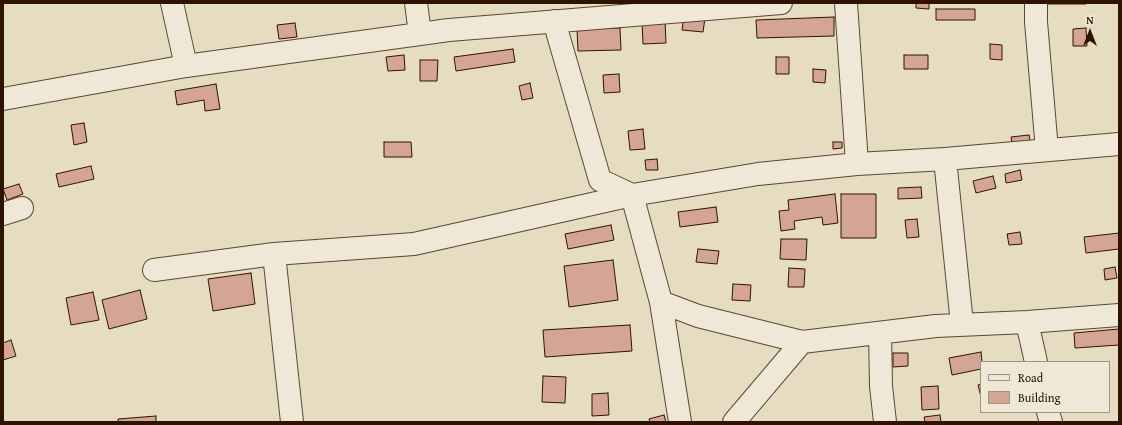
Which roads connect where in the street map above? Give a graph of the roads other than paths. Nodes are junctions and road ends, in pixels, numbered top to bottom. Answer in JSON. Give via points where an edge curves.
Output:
{"nodes":[{"id":1,"x":172,"y":3,"type":"edge"},
{"id":2,"x":416,"y":3,"type":"edge"},
{"id":3,"x":781,"y":3,"type":"edge"},
{"id":4,"x":846,"y":3,"type":"edge"},
{"id":5,"x":1036,"y":3,"type":"edge"},
{"id":6,"x":554,"y":21,"type":"junction"},
{"id":7,"x":420,"y":34,"type":"junction"},
{"id":8,"x":186,"y":66,"type":"junction"},
{"id":9,"x":3,"y":100,"type":"edge"},
{"id":10,"x":1119,"y":144,"type":"edge"},
{"id":11,"x":1047,"y":150,"type":"junction"},
{"id":12,"x":945,"y":158,"type":"junction"},
{"id":13,"x":857,"y":164,"type":"junction"},
{"id":14,"x":632,"y":195,"type":"junction"},
{"id":15,"x":274,"y":254,"type":"junction"},
{"id":16,"x":154,"y":270,"type":"dead end"},
{"id":17,"x":661,"y":302,"type":"junction"},
{"id":18,"x":1119,"y":315,"type":"edge"},
{"id":19,"x":1027,"y":322,"type":"junction"},
{"id":20,"x":962,"y":324,"type":"junction"},
{"id":21,"x":880,"y":333,"type":"junction"},
{"id":22,"x":802,"y":342,"type":"junction"},
{"id":23,"x":1036,"y":361,"type":"edge"},
{"id":24,"x":292,"y":422,"type":"edge"},
{"id":25,"x":680,"y":422,"type":"edge"},
{"id":26,"x":734,"y":422,"type":"edge"},
{"id":27,"x":885,"y":422,"type":"edge"}],
"edges":[{"from":1,"to":8,"type":"street"},
{"from":2,"to":7,"type":"street"},
{"from":3,"to":6,"type":"street"},
{"from":4,"to":13,"type":"street"},
{"from":5,"to":11,"type":"street"},
{"from":6,"to":7,"type":"street"},
{"from":6,"to":14,"type":"street","via":[[600,180]]},
{"from":7,"to":8,"type":"street"},
{"from":8,"to":9,"type":"street"},
{"from":10,"to":11,"type":"street"},
{"from":11,"to":12,"type":"street"},
{"from":12,"to":13,"type":"street"},
{"from":12,"to":20,"type":"street"},
{"from":13,"to":14,"type":"street","via":[[758,174]]},
{"from":14,"to":15,"type":"street","via":[[414,244]]},
{"from":14,"to":17,"type":"street"},
{"from":15,"to":16,"type":"street"},
{"from":15,"to":24,"type":"street"},
{"from":17,"to":22,"type":"street","via":[[698,316]]},
{"from":17,"to":25,"type":"street"},
{"from":18,"to":19,"type":"street"},
{"from":19,"to":20,"type":"street"},
{"from":19,"to":23,"type":"street"},
{"from":20,"to":21,"type":"street"},
{"from":21,"to":22,"type":"street"},
{"from":21,"to":27,"type":"street"},
{"from":22,"to":26,"type":"street"}]}
